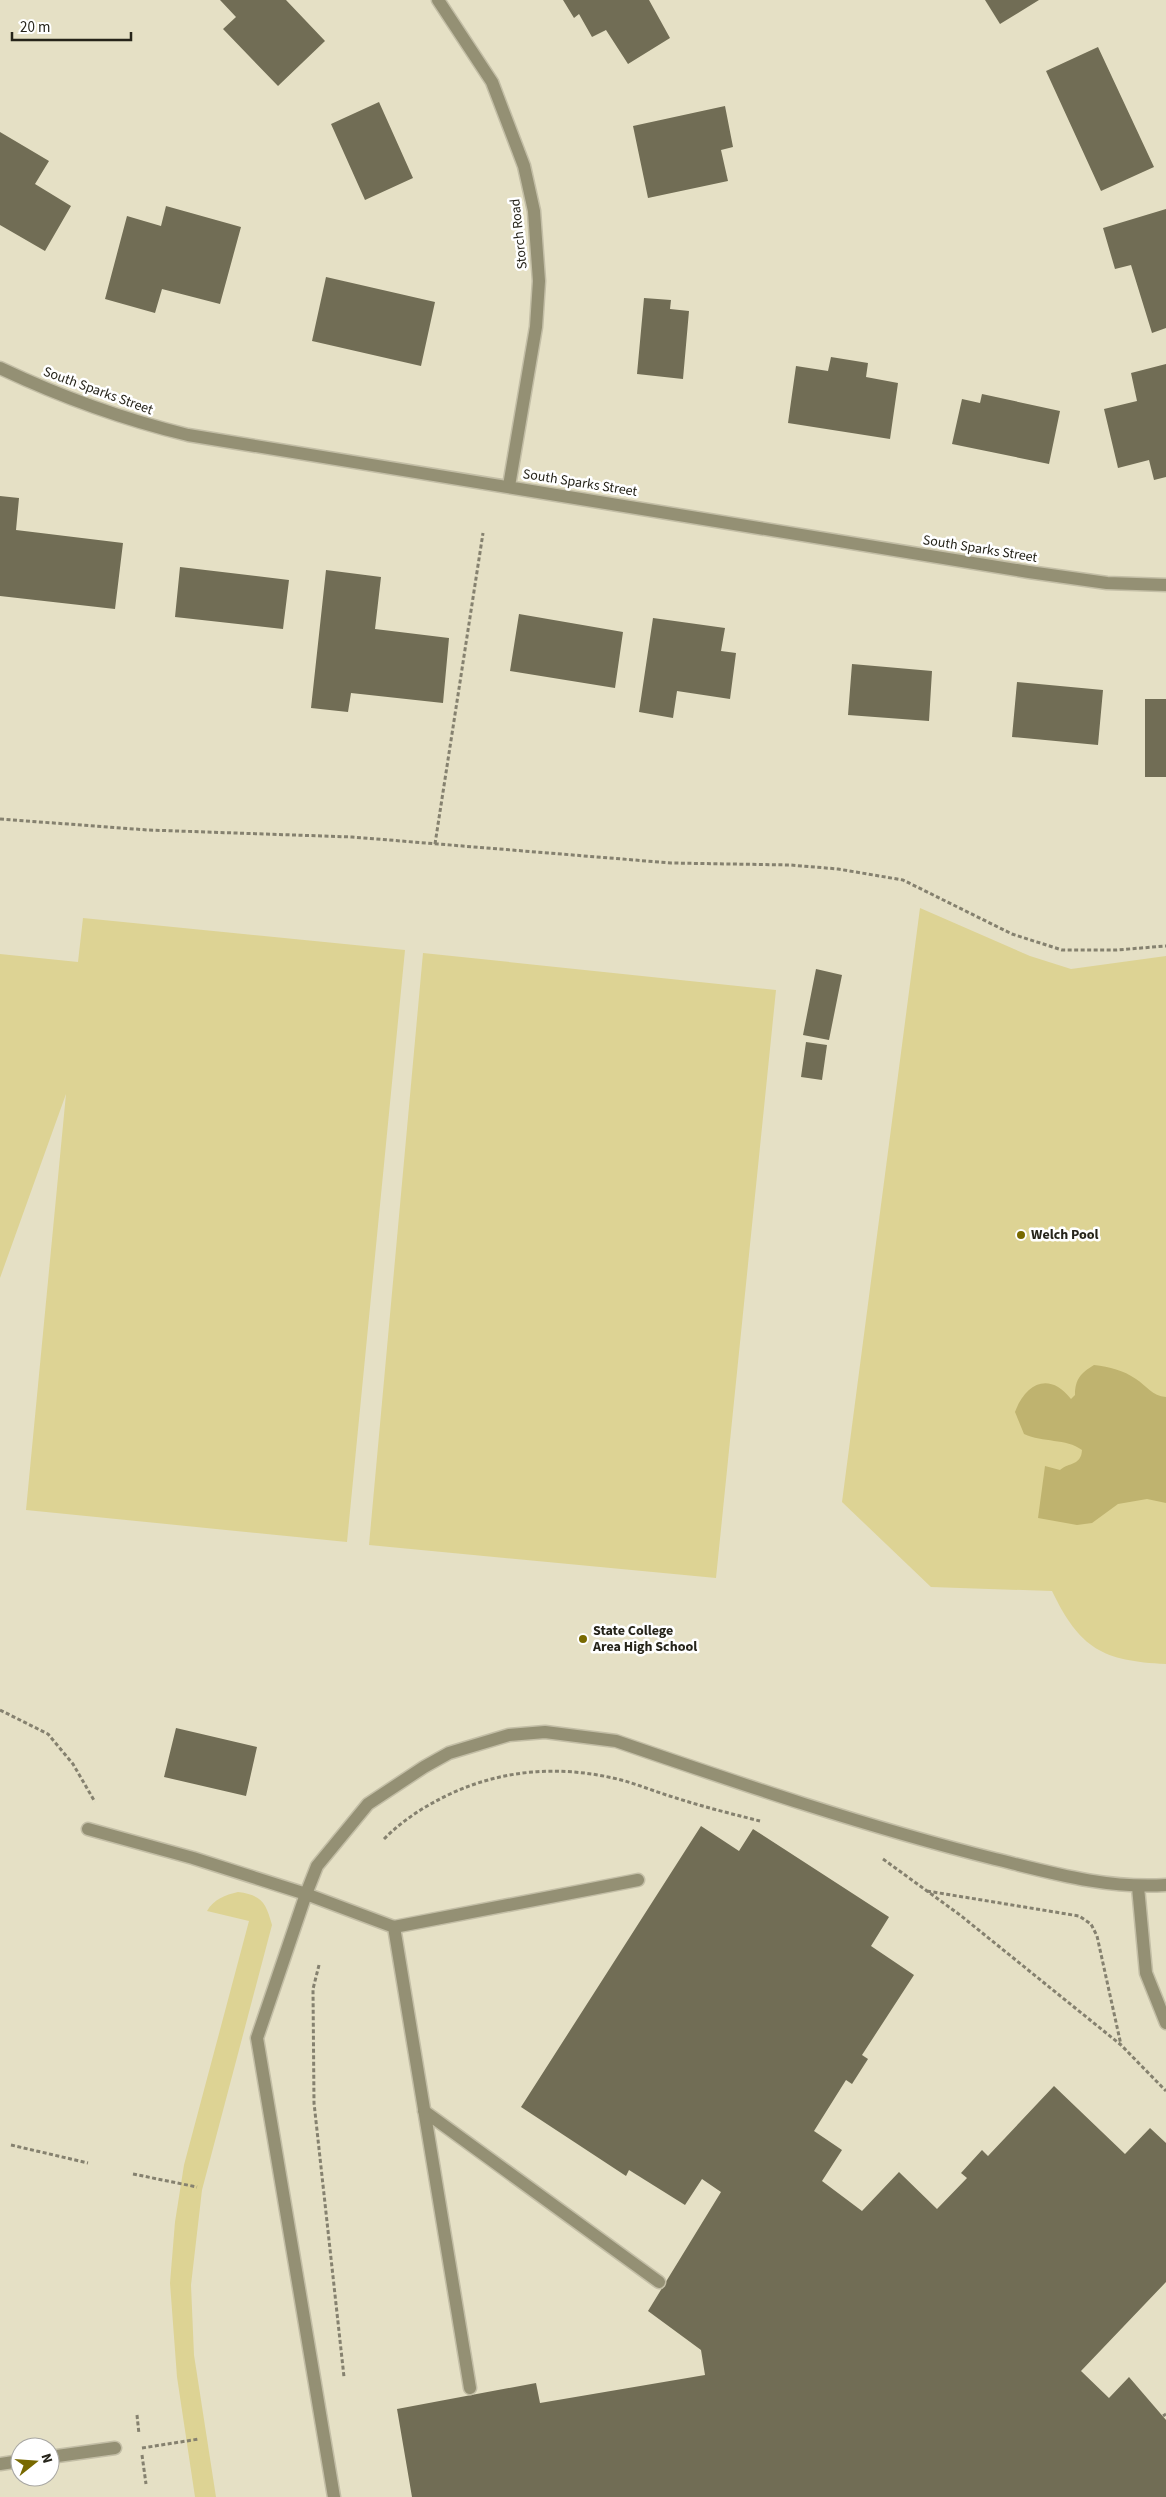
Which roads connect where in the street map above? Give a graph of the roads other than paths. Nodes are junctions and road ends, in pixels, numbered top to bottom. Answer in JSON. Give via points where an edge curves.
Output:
{"nodes":[{"id":1,"x":438,"y":0,"type":"edge"},
{"id":2,"x":0,"y":368,"type":"edge"},
{"id":3,"x":509,"y":486,"type":"junction"},
{"id":4,"x":1166,"y":585,"type":"edge"},
{"id":5,"x":88,"y":1829,"type":"dead end"},
{"id":6,"x":638,"y":1880,"type":"dead end"},
{"id":7,"x":1166,"y":1885,"type":"edge"},
{"id":8,"x":1138,"y":1887,"type":"junction"},
{"id":9,"x":306,"y":1894,"type":"junction"},
{"id":10,"x":394,"y":1927,"type":"junction"},
{"id":11,"x":1166,"y":2023,"type":"edge"},
{"id":12,"x":424,"y":2112,"type":"junction"},
{"id":13,"x":659,"y":2282,"type":"dead end"},
{"id":14,"x":470,"y":2388,"type":"dead end"},
{"id":15,"x":115,"y":2448,"type":"dead end"},
{"id":16,"x":60,"y":2456,"type":"edge"},
{"id":17,"x":334,"y":2497,"type":"edge"}],
"edges":[{"from":1,"to":3,"type":"street","name":"Storch Road","via":[[492,82],[524,166],[534,212],[539,281],[536,327]]},
{"from":2,"to":3,"type":"street","name":"South Sparks Street","via":[[55,394],[134,422],[188,435]]},
{"from":3,"to":4,"type":"street","name":"South Sparks Street","via":[[1029,572],[1107,583]]},
{"from":5,"to":9,"type":"street"},
{"from":6,"to":10,"type":"street"},
{"from":7,"to":8,"type":"street"},
{"from":8,"to":9,"type":"street","via":[[1082,1880],[912,1838],[616,1741],[545,1732],[509,1736],[449,1754],[397,1784],[368,1804],[340,1837],[317,1866]]},
{"from":8,"to":11,"type":"street","via":[[1146,1973]]},
{"from":9,"to":10,"type":"street"},
{"from":9,"to":17,"type":"street","via":[[257,2038]]},
{"from":10,"to":12,"type":"street"},
{"from":12,"to":13,"type":"street"},
{"from":12,"to":14,"type":"street"},
{"from":15,"to":16,"type":"street"}]}
